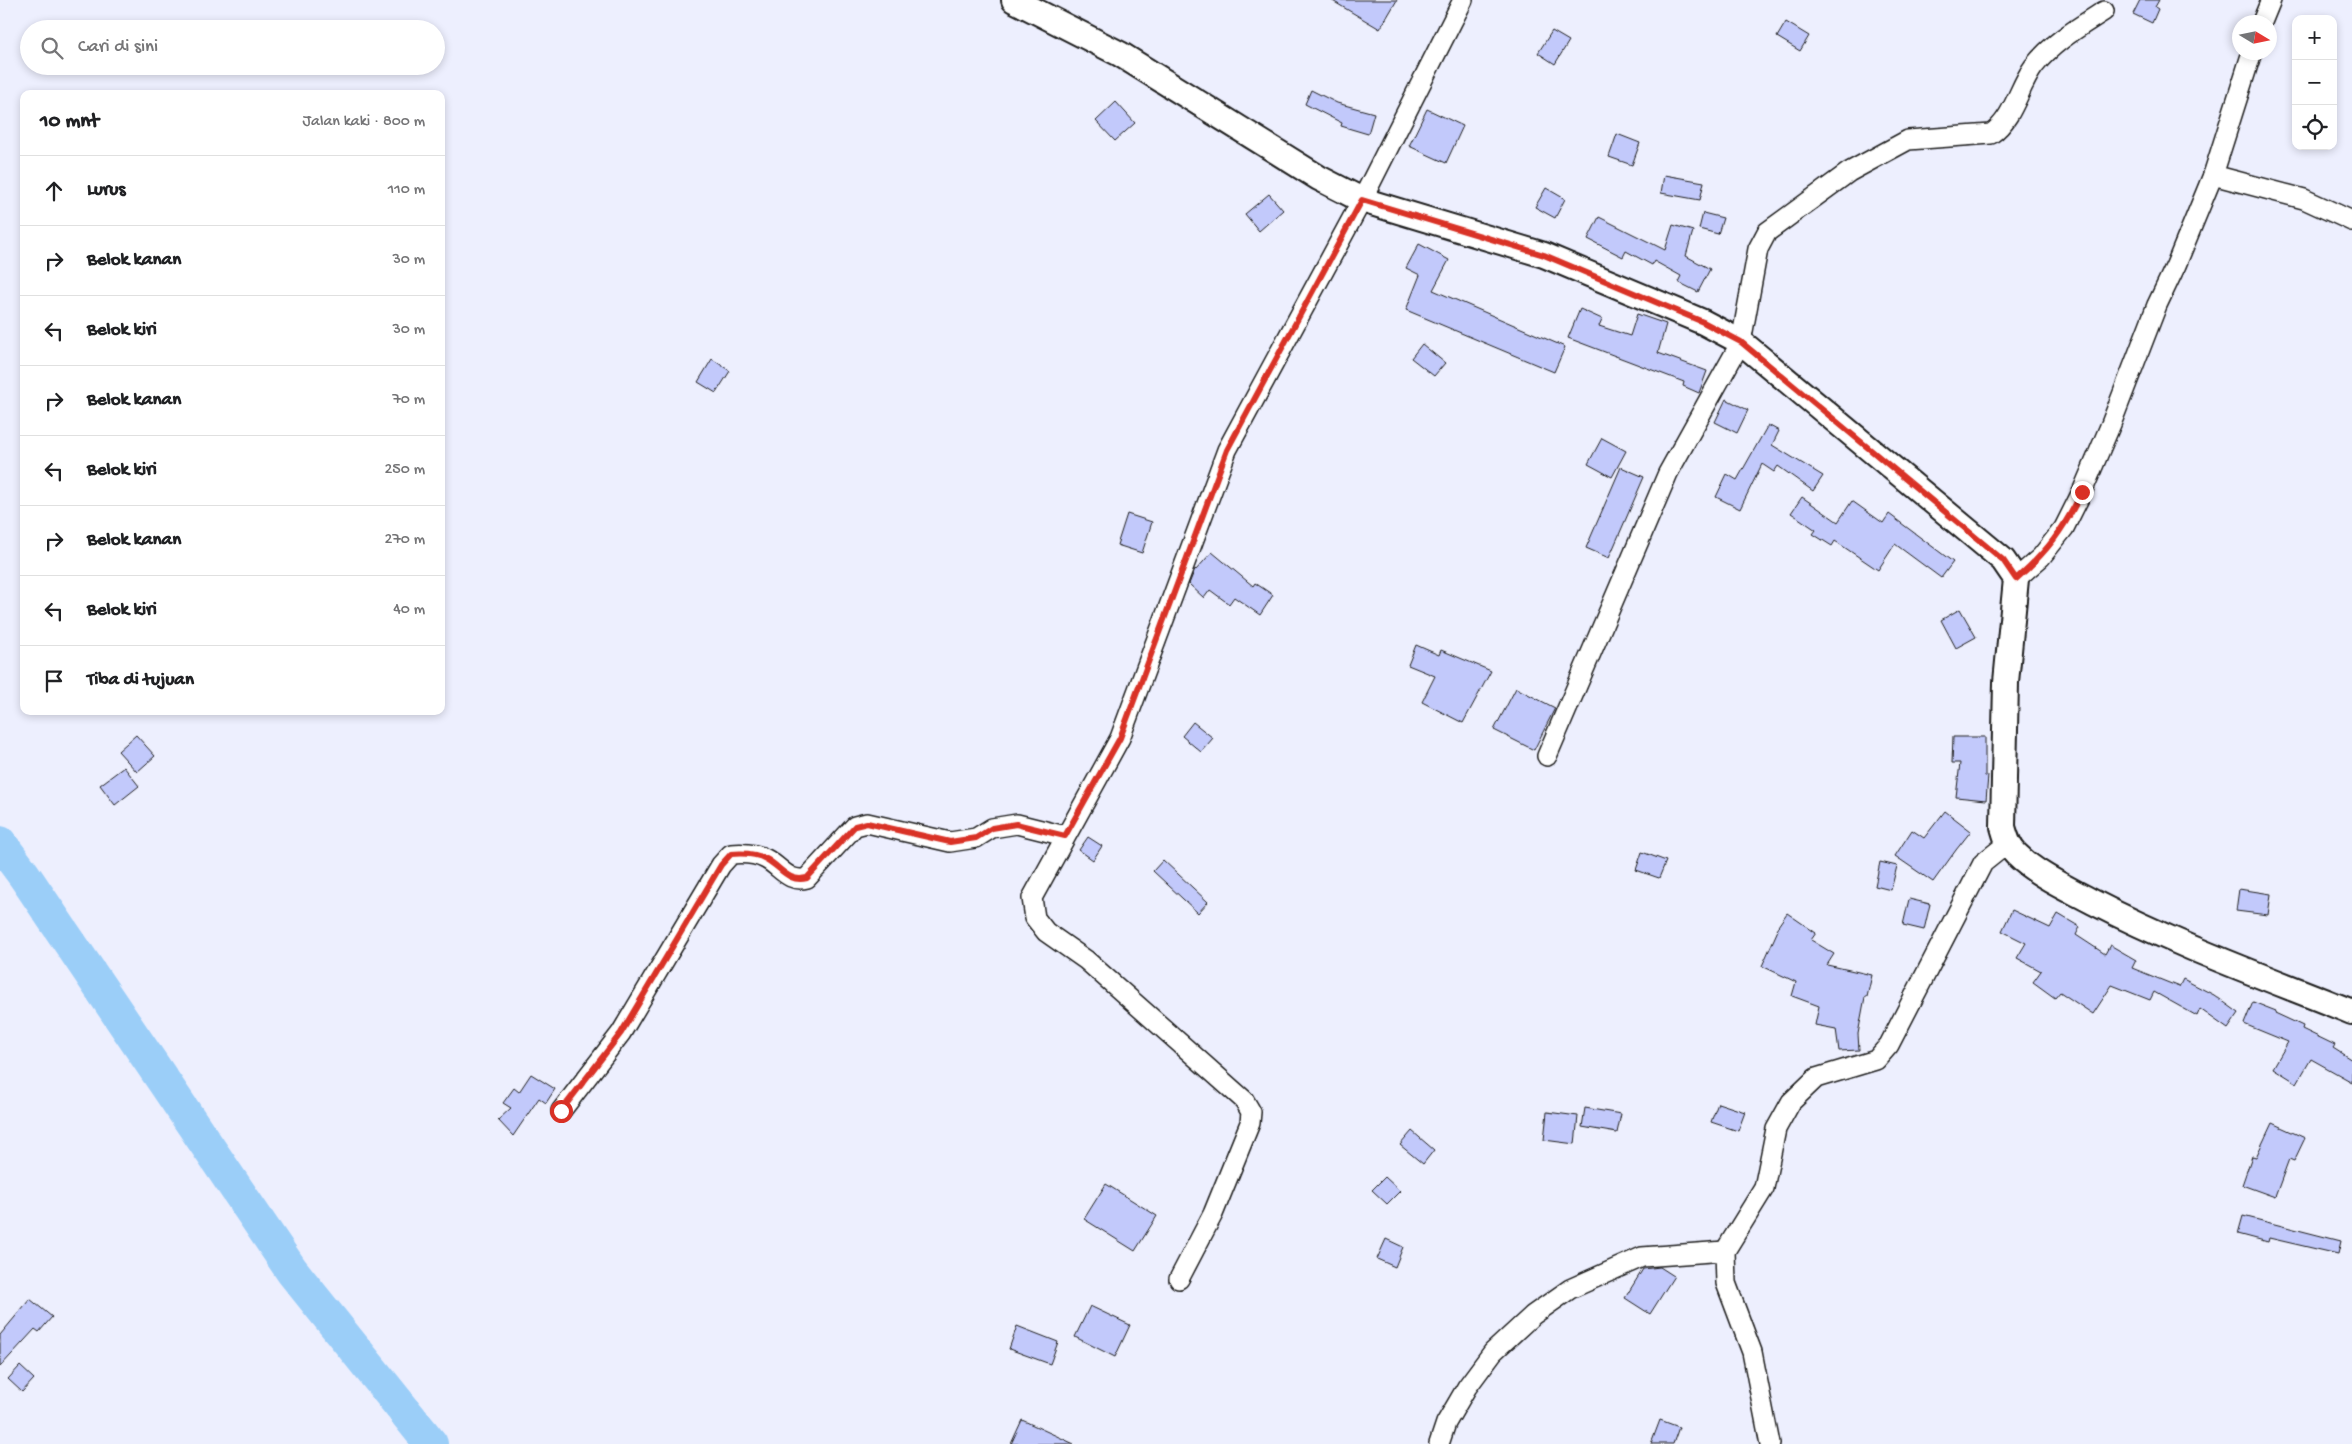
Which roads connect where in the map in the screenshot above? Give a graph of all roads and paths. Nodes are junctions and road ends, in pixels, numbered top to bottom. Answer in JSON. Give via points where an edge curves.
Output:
{"nodes":[{"id":1,"x":1014,"y":0,"type":"edge"},
{"id":2,"x":1464,"y":0,"type":"edge"},
{"id":3,"x":2271,"y":0,"type":"edge"},
{"id":4,"x":2104,"y":11,"type":"dead end"},
{"id":5,"x":2265,"y":15,"type":"edge"},
{"id":6,"x":2249,"y":60,"type":"edge"},
{"id":7,"x":2212,"y":175,"type":"junction"},
{"id":8,"x":1362,"y":200,"type":"junction"},
{"id":9,"x":2352,"y":221,"type":"edge"},
{"id":10,"x":1741,"y":342,"type":"junction"},
{"id":11,"x":2016,"y":579,"type":"junction"},
{"id":12,"x":1547,"y":756,"type":"dead end"},
{"id":13,"x":1065,"y":836,"type":"junction"},
{"id":14,"x":2008,"y":843,"type":"junction"},
{"id":15,"x":2352,"y":1012,"type":"edge"},
{"id":16,"x":561,"y":1111,"type":"dead end"},
{"id":17,"x":1725,"y":1251,"type":"junction"},
{"id":18,"x":1179,"y":1279,"type":"dead end"},
{"id":19,"x":1439,"y":1444,"type":"edge"},
{"id":20,"x":1770,"y":1444,"type":"edge"}],
"edges":[{"from":1,"to":8,"type":"street","via":[[1120,54],[1319,178]]},
{"from":2,"to":8,"type":"street"},
{"from":3,"to":5,"type":"street"},
{"from":4,"to":10,"type":"street","via":[[2064,36],[2034,66],[2002,127],[1991,134],[1908,140],[1849,172],[1767,232],[1758,249]]},
{"from":6,"to":7,"type":"street"},
{"from":7,"to":9,"type":"street","via":[[2304,199]]},
{"from":7,"to":11,"type":"street","via":[[2082,492],[2064,528],[2041,557]]},
{"from":8,"to":10,"type":"street","via":[[1544,255],[1703,322]]},
{"from":8,"to":13,"type":"street","via":[[1227,450],[1120,738]]},
{"from":10,"to":11,"type":"street","via":[[2003,560]]},
{"from":10,"to":12,"type":"street","via":[[1668,473]]},
{"from":11,"to":14,"type":"street","via":[[2006,682],[2003,827]]},
{"from":13,"to":16,"type":"street","via":[[1016,824],[992,828],[976,838],[950,842],[867,823],[855,826],[807,878],[798,880],[766,859],[746,853],[731,854],[721,865],[621,1033]]},
{"from":13,"to":18,"type":"street","via":[[1032,898],[1035,918],[1046,932],[1086,960],[1155,1020],[1244,1100],[1251,1112],[1250,1123],[1213,1214]]},
{"from":14,"to":15,"type":"street","via":[[2016,854],[2051,880],[2138,925]]},
{"from":14,"to":17,"type":"street","via":[[1983,863],[1889,1045],[1876,1060],[1816,1078],[1791,1102],[1776,1129],[1764,1188]]},
{"from":17,"to":19,"type":"street","via":[[1642,1257],[1570,1289],[1533,1315],[1493,1352],[1454,1409]]},
{"from":17,"to":20,"type":"street","via":[[1726,1283],[1752,1352]]}]}
